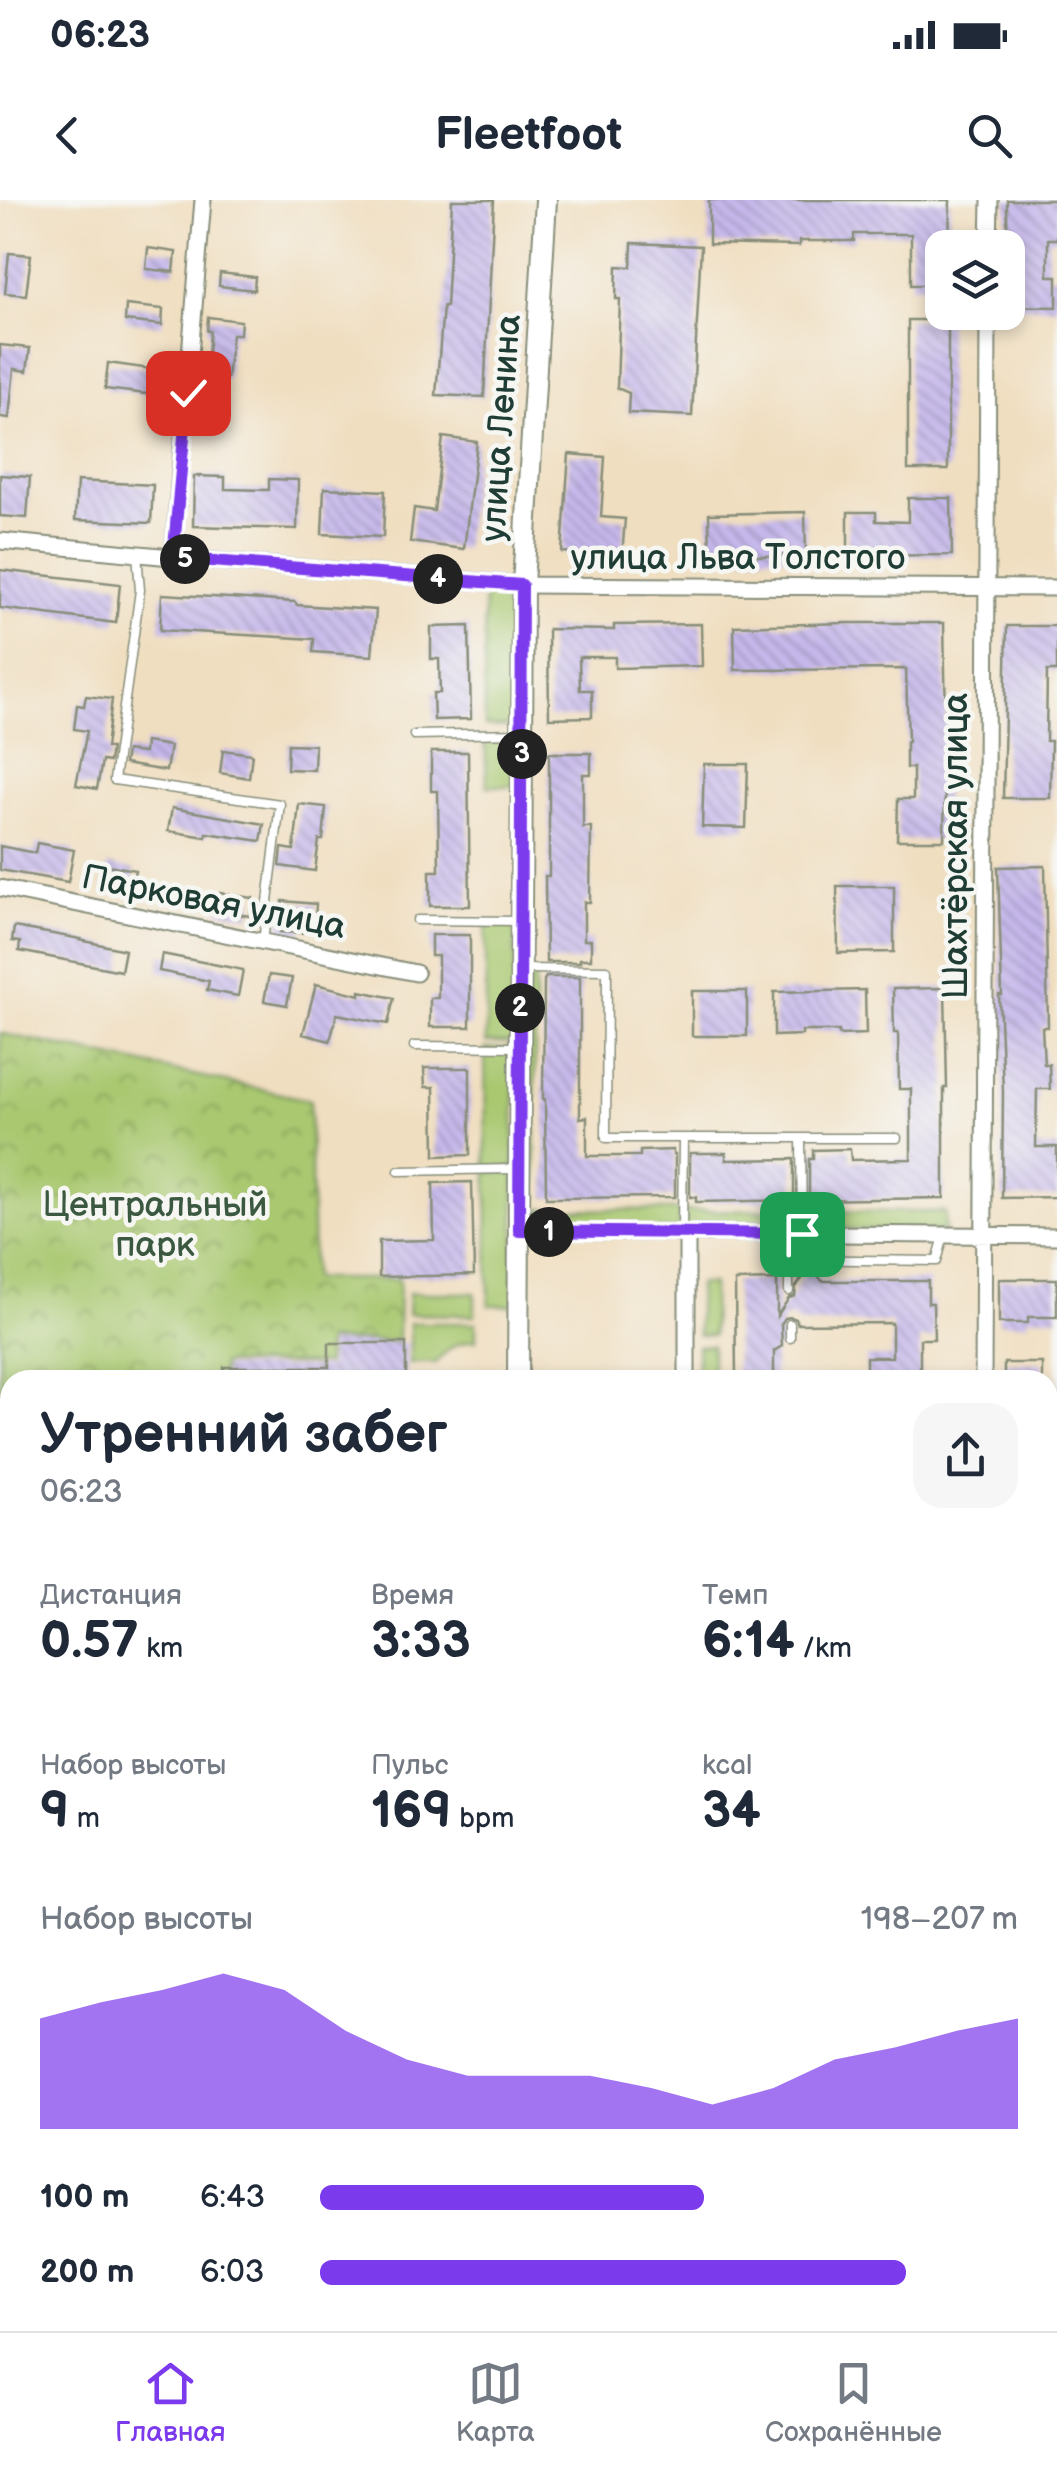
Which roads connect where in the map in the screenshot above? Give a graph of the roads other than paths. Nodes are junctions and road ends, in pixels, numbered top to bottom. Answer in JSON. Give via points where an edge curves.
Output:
{"nodes":[{"id":1,"x":203,"y":200,"type":"edge"},
{"id":2,"x":546,"y":200,"type":"edge"},
{"id":3,"x":990,"y":200,"type":"edge"},
{"id":4,"x":989,"y":230,"type":"edge"},
{"id":5,"x":988,"y":330,"type":"edge"},
{"id":6,"x":0,"y":541,"type":"edge"},
{"id":7,"x":137,"y":554,"type":"junction"},
{"id":8,"x":173,"y":558,"type":"junction"},
{"id":9,"x":522,"y":585,"type":"junction"},
{"id":10,"x":1057,"y":588,"type":"edge"},
{"id":11,"x":985,"y":589,"type":"junction"},
{"id":12,"x":522,"y":734,"type":"junction"},
{"id":13,"x":414,"y":735,"type":"dead end"},
{"id":14,"x":0,"y":888,"type":"edge"},
{"id":15,"x":417,"y":920,"type":"dead end"},
{"id":16,"x":521,"y":921,"type":"junction"},
{"id":17,"x":263,"y":942,"type":"junction"},
{"id":18,"x":520,"y":969,"type":"junction"},
{"id":19,"x":416,"y":973,"type":"dead end"},
{"id":20,"x":414,"y":1046,"type":"dead end"},
{"id":21,"x":520,"y":1047,"type":"junction"},
{"id":22,"x":683,"y":1138,"type":"junction"},
{"id":23,"x":801,"y":1138,"type":"junction"},
{"id":24,"x":897,"y":1138,"type":"dead end"},
{"id":25,"x":519,"y":1170,"type":"junction"},
{"id":26,"x":399,"y":1171,"type":"dead end"},
{"id":27,"x":519,"y":1231,"type":"junction"},
{"id":28,"x":685,"y":1233,"type":"junction"},
{"id":29,"x":779,"y":1234,"type":"junction"},
{"id":30,"x":802,"y":1234,"type":"junction"},
{"id":31,"x":944,"y":1236,"type":"junction"},
{"id":32,"x":985,"y":1236,"type":"junction"},
{"id":33,"x":1057,"y":1236,"type":"edge"},
{"id":34,"x":789,"y":1259,"type":"junction"},
{"id":35,"x":789,"y":1291,"type":"dead end"},
{"id":36,"x":790,"y":1324,"type":"dead end"},
{"id":37,"x":790,"y":1338,"type":"dead end"},
{"id":38,"x":518,"y":1370,"type":"edge"},
{"id":39,"x":687,"y":1370,"type":"edge"},
{"id":40,"x":983,"y":1370,"type":"edge"}],
"edges":[{"from":1,"to":8,"type":"street"},
{"from":2,"to":9,"type":"street","name":"улица Ленина"},
{"from":3,"to":4,"type":"street"},
{"from":5,"to":11,"type":"street","name":"Шахтёрская улица"},
{"from":6,"to":7,"type":"street","name":"улица Льва Толстого"},
{"from":7,"to":8,"type":"street","name":"улица Льва Толстого"},
{"from":7,"to":17,"type":"lane","via":[[140,590],[114,780],[280,804]]},
{"from":8,"to":9,"type":"street","name":"улица Льва Толстого"},
{"from":9,"to":11,"type":"street","name":"улица Льва Толстого"},
{"from":9,"to":12,"type":"street","name":"улица Ленина"},
{"from":10,"to":11,"type":"street","name":"улица Льва Толстого"},
{"from":11,"to":32,"type":"street","name":"Шахтёрская улица"},
{"from":12,"to":13,"type":"lane"},
{"from":12,"to":16,"type":"street","name":"улица Ленина"},
{"from":14,"to":17,"type":"street","name":"Парковая улица"},
{"from":15,"to":16,"type":"lane"},
{"from":16,"to":18,"type":"street","name":"улица Ленина"},
{"from":17,"to":19,"type":"street","name":"Парковая улица"},
{"from":18,"to":21,"type":"street","name":"улица Ленина"},
{"from":18,"to":22,"type":"lane","via":[[607,970],[606,1138]]},
{"from":20,"to":21,"type":"lane"},
{"from":21,"to":25,"type":"street","name":"улица Ленина","via":[[528,1108]]},
{"from":22,"to":23,"type":"lane"},
{"from":22,"to":28,"type":"lane"},
{"from":23,"to":24,"type":"lane"},
{"from":23,"to":30,"type":"lane"},
{"from":25,"to":26,"type":"lane"},
{"from":25,"to":27,"type":"street","name":"улица Ленина"},
{"from":27,"to":28,"type":"street"},
{"from":27,"to":38,"type":"street","name":"улица Ленина"},
{"from":28,"to":29,"type":"street"},
{"from":28,"to":39,"type":"street"},
{"from":29,"to":30,"type":"street"},
{"from":29,"to":34,"type":"lane","via":[[778,1259]]},
{"from":30,"to":31,"type":"street"},
{"from":31,"to":32,"type":"street"},
{"from":31,"to":34,"type":"lane","via":[[937,1261]]},
{"from":32,"to":33,"type":"street"},
{"from":32,"to":40,"type":"street","name":"Шахтёрская улица"},
{"from":34,"to":35,"type":"lane"},
{"from":36,"to":37,"type":"lane"}]}
